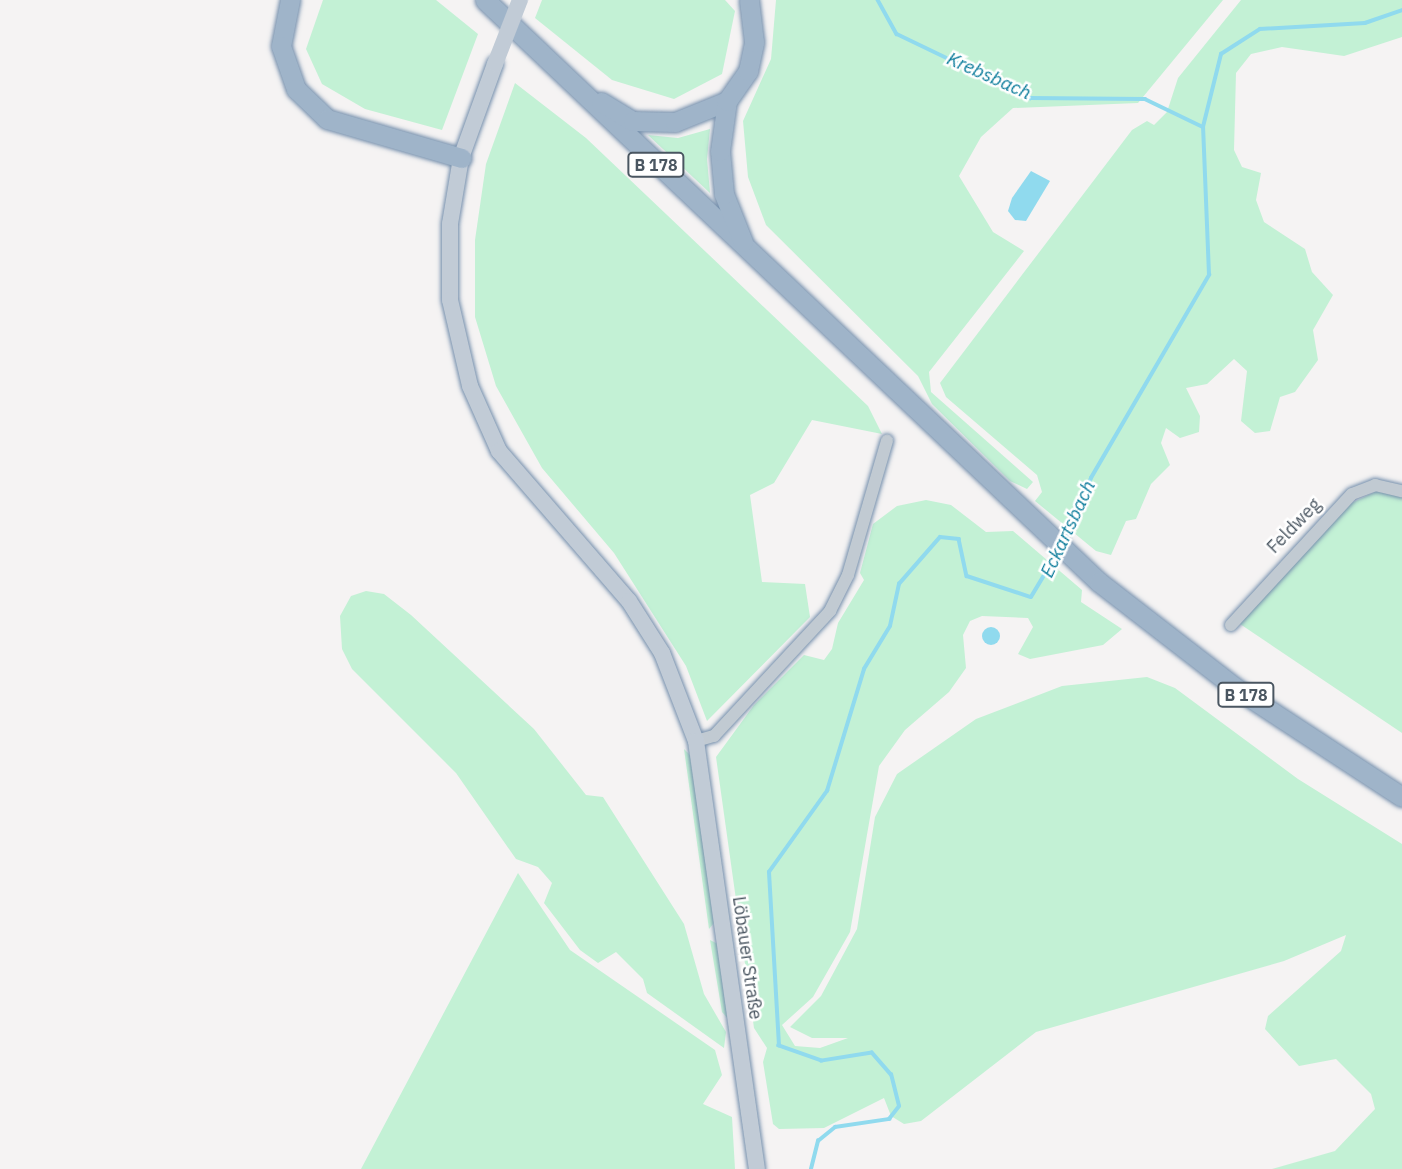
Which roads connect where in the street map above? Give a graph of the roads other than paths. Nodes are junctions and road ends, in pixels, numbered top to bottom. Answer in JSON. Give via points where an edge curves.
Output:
{"nodes":[{"id":1,"x":290,"y":0,"type":"edge"},
{"id":2,"x":485,"y":0,"type":"edge"},
{"id":3,"x":520,"y":0,"type":"edge"},
{"id":4,"x":748,"y":0,"type":"edge"},
{"id":5,"x":567,"y":81,"type":"junction"},
{"id":6,"x":727,"y":101,"type":"junction"},
{"id":7,"x":461,"y":158,"type":"junction"},
{"id":8,"x":745,"y":248,"type":"junction"},
{"id":9,"x":887,"y":441,"type":"dead end"},
{"id":10,"x":1402,"y":491,"type":"edge"},
{"id":11,"x":1231,"y":625,"type":"dead end"},
{"id":12,"x":697,"y":747,"type":"junction"},
{"id":13,"x":1402,"y":797,"type":"edge"},
{"id":14,"x":757,"y":1169,"type":"edge"}],
"edges":[{"from":1,"to":7,"type":"highway","via":[[281,46],[296,89],[327,119]]},
{"from":2,"to":5,"type":"highway","number":"B 178"},
{"from":3,"to":7,"type":"main road","name":"Löbauer Straße","bridge":true},
{"from":4,"to":6,"type":"highway","via":[[754,42],[748,71]]},
{"from":5,"to":6,"type":"highway","via":[[633,121],[675,122]]},
{"from":5,"to":8,"type":"highway","number":"B 178"},
{"from":6,"to":8,"type":"highway","via":[[720,151],[724,194]]},
{"from":7,"to":12,"type":"main road","name":"Löbauer Straße","via":[[450,224],[450,300],[470,386],[499,451],[629,601],[662,653]]},
{"from":8,"to":13,"type":"highway","number":"B 178","via":[[1003,497],[1098,582],[1237,689]]},
{"from":9,"to":12,"type":"street","via":[[848,575],[830,611],[714,736]]},
{"from":10,"to":11,"type":"street","name":"Feldweg","via":[[1375,485],[1352,494]]},
{"from":12,"to":14,"type":"main road","name":"Löbauer Straße"}]}
